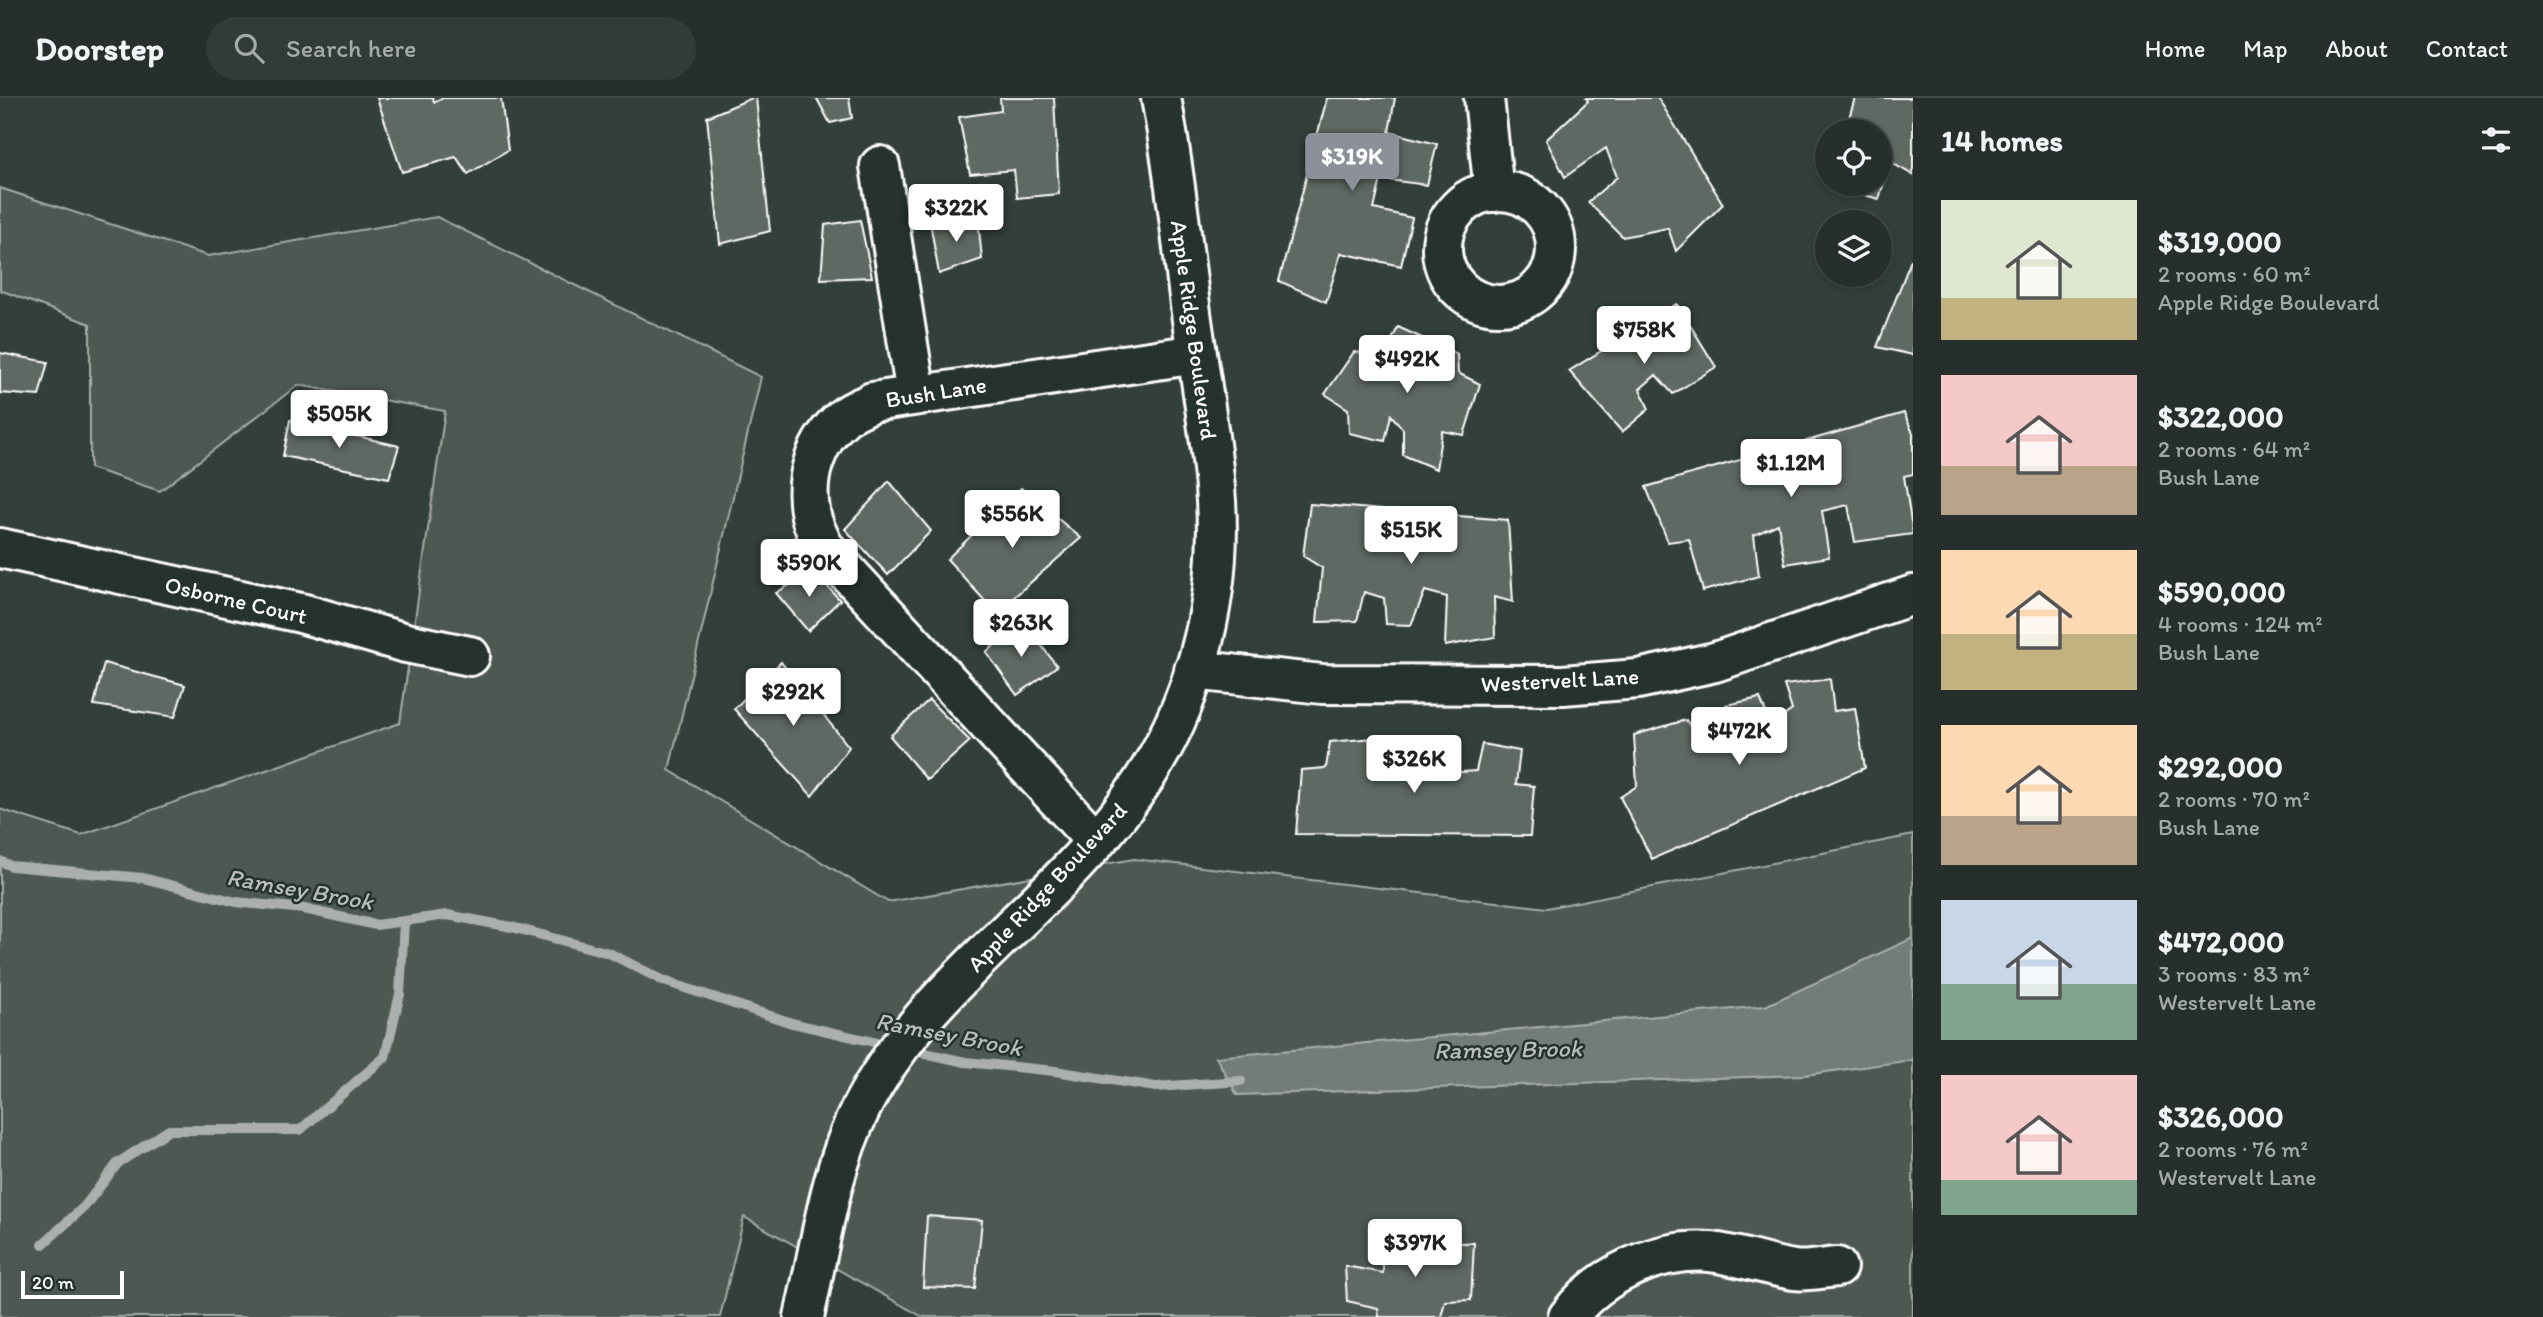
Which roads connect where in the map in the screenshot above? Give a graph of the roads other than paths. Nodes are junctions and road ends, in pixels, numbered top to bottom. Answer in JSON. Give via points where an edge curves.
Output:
{"nodes":[{"id":1,"x":1161,"y":98,"type":"edge"},
{"id":2,"x":1484,"y":98,"type":"edge"},
{"id":3,"x":880,"y":166,"type":"dead end"},
{"id":4,"x":1494,"y":192,"type":"dead end"},
{"id":5,"x":1197,"y":354,"type":"junction"},
{"id":6,"x":916,"y":395,"type":"junction"},
{"id":7,"x":0,"y":548,"type":"edge"},
{"id":8,"x":1913,"y":595,"type":"edge"},
{"id":9,"x":470,"y":656,"type":"dead end"},
{"id":10,"x":1194,"y":670,"type":"junction"},
{"id":11,"x":1096,"y":841,"type":"junction"},
{"id":12,"x":1837,"y":1267,"type":"dead end"},
{"id":13,"x":804,"y":1317,"type":"edge"},
{"id":14,"x":1568,"y":1317,"type":"edge"}],
"edges":[{"from":1,"to":5,"type":"street","name":"Apple Ridge Boulevard"},
{"from":2,"to":4,"type":"street"},
{"from":3,"to":6,"type":"street"},
{"from":5,"to":6,"type":"street","name":"Bush Lane"},
{"from":5,"to":10,"type":"street","name":"Apple Ridge Boulevard","via":[[1216,490],[1216,561],[1206,633]]},
{"from":6,"to":11,"type":"street","name":"Bush Lane","via":[[872,402],[844,417],[824,439],[812,463],[807,490],[811,518],[823,546]]},
{"from":7,"to":9,"type":"street","name":"Osborne Court","via":[[300,613]]},
{"from":8,"to":10,"type":"street","name":"Westervelt Lane","via":[[1716,662],[1638,679],[1563,685],[1322,684]]},
{"from":10,"to":11,"type":"street","name":"Apple Ridge Boulevard","via":[[1163,746],[1129,801]]},
{"from":11,"to":13,"type":"street","name":"Apple Ridge Boulevard","via":[[929,1010],[891,1057],[860,1109],[838,1166]]},
{"from":12,"to":14,"type":"street","via":[[1796,1271],[1708,1252],[1670,1255],[1633,1266],[1602,1283]]}]}
